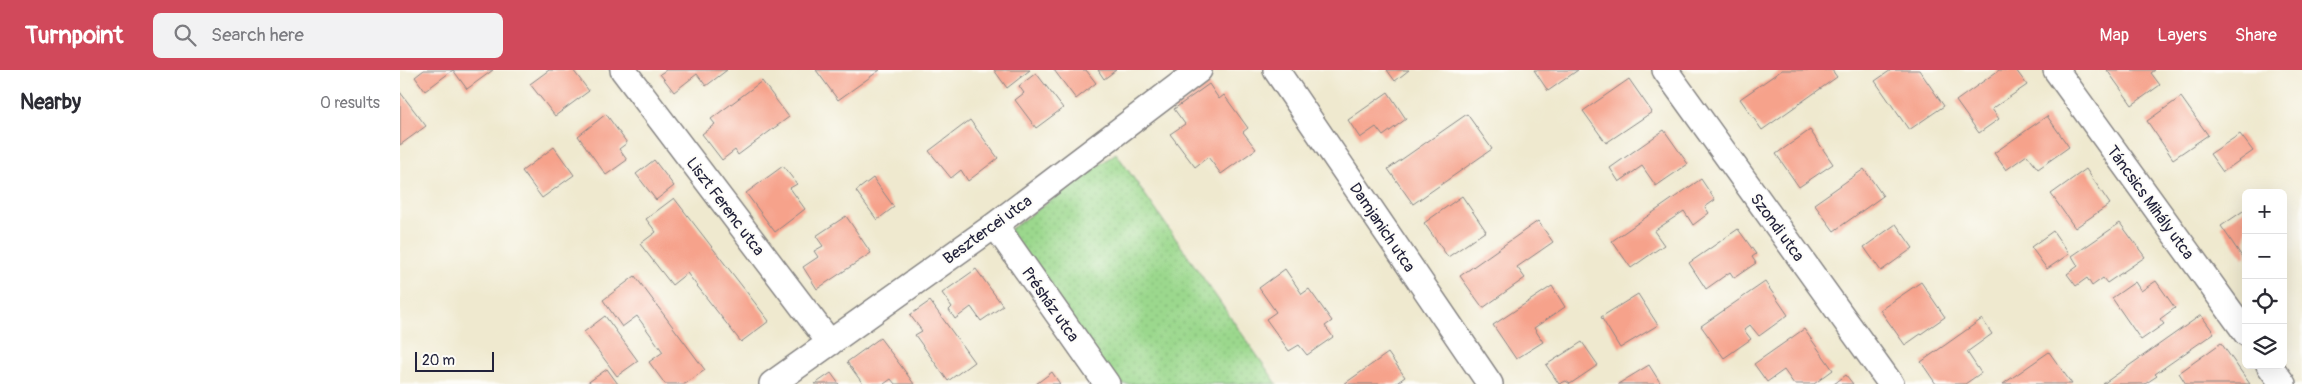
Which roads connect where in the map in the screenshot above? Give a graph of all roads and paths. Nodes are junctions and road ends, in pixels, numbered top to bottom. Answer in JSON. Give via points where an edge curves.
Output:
{"nodes":[{"id":1,"x":623,"y":70,"type":"edge"},
{"id":2,"x":1199,"y":70,"type":"edge"},
{"id":3,"x":1276,"y":70,"type":"edge"},
{"id":4,"x":1665,"y":70,"type":"edge"},
{"id":5,"x":2056,"y":70,"type":"edge"},
{"id":6,"x":995,"y":225,"type":"junction"},
{"id":7,"x":2242,"y":327,"type":"edge"},
{"id":8,"x":830,"y":343,"type":"junction"},
{"id":9,"x":2272,"y":369,"type":"edge"},
{"id":10,"x":772,"y":384,"type":"edge"},
{"id":11,"x":1107,"y":384,"type":"edge"},
{"id":12,"x":1490,"y":384,"type":"edge"},
{"id":13,"x":1891,"y":384,"type":"edge"},
{"id":14,"x":2282,"y":384,"type":"edge"}],
"edges":[{"from":1,"to":8,"type":"street","name":"Liszt Ferenc utca"},
{"from":2,"to":6,"type":"street","name":"Besztercei utca"},
{"from":3,"to":12,"type":"street","name":"Damjanich utca"},
{"from":4,"to":13,"type":"street","name":"Szondi utca"},
{"from":5,"to":7,"type":"street","name":"Táncsics Mihály utca"},
{"from":6,"to":8,"type":"street","name":"Besztercei utca"},
{"from":6,"to":11,"type":"street","name":"Présház utca"},
{"from":8,"to":10,"type":"street","name":"Besztercei utca"},
{"from":9,"to":14,"type":"street"}]}
